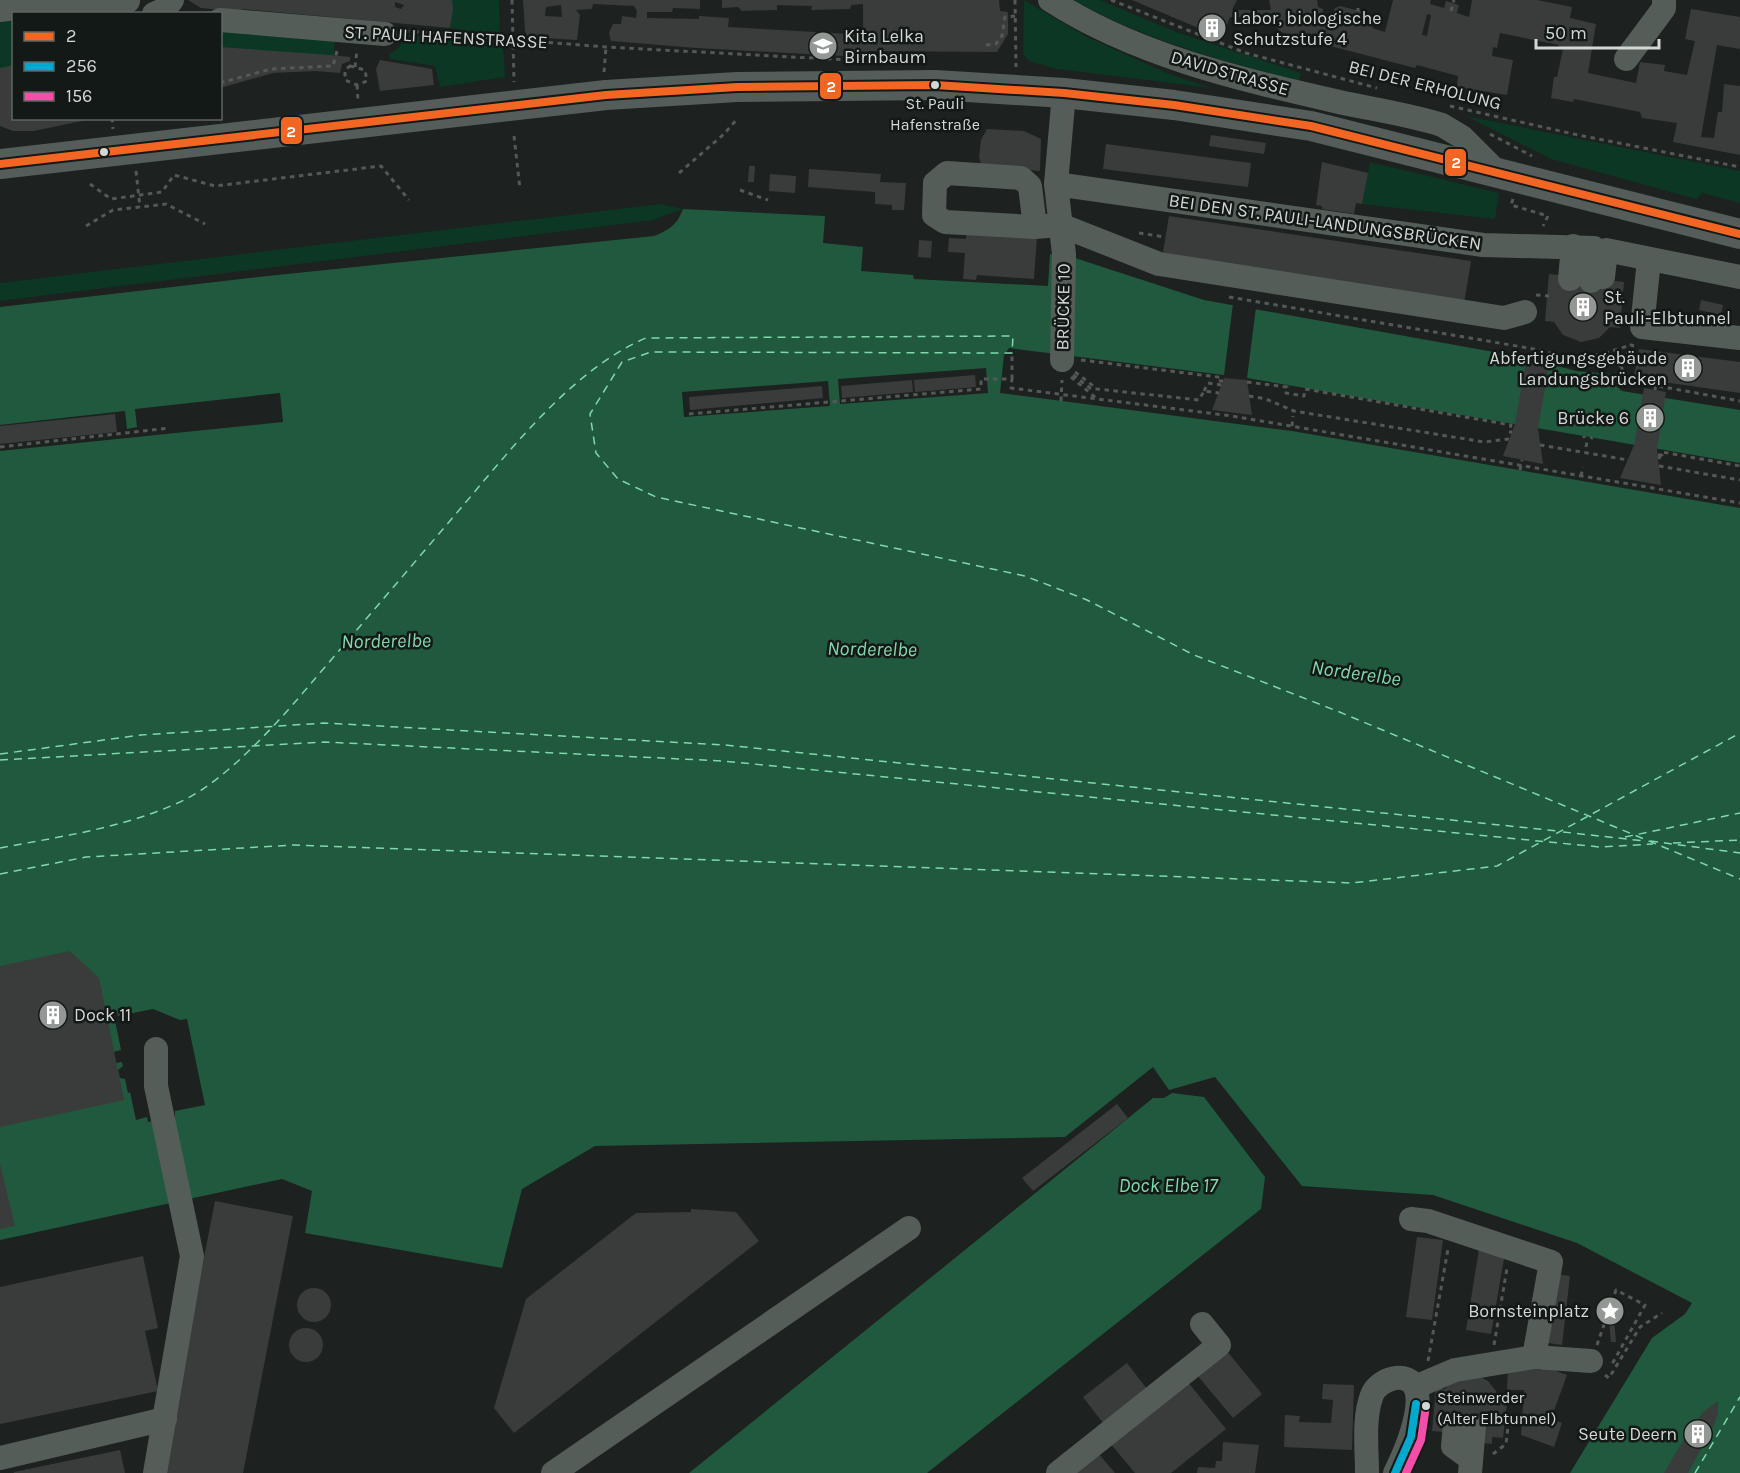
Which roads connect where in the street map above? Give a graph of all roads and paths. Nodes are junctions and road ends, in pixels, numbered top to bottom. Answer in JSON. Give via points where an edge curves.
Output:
{"nodes":[{"id":1,"x":128,"y":0,"type":"edge"},
{"id":2,"x":512,"y":0,"type":"edge"},
{"id":3,"x":1015,"y":0,"type":"edge"},
{"id":4,"x":1050,"y":0,"type":"edge"},
{"id":5,"x":1112,"y":0,"type":"edge"},
{"id":6,"x":1454,"y":0,"type":"edge"},
{"id":7,"x":1664,"y":0,"type":"edge"},
{"id":8,"x":0,"y":10,"type":"edge"},
{"id":9,"x":163,"y":10,"type":"edge"},
{"id":10,"x":1451,"y":11,"type":"dead end"},
{"id":11,"x":1015,"y":16,"type":"junction"},
{"id":12,"x":222,"y":20,"type":"edge"},
{"id":13,"x":339,"y":31,"type":"junction"},
{"id":14,"x":385,"y":34,"type":"joint"},
{"id":15,"x":513,"y":38,"type":"junction"},
{"id":16,"x":986,"y":45,"type":"dead end"},
{"id":17,"x":606,"y":47,"type":"junction"},
{"id":18,"x":356,"y":57,"type":"dead end"},
{"id":19,"x":1626,"y":59,"type":"dead end"},
{"id":20,"x":355,"y":67,"type":"junction"},
{"id":21,"x":604,"y":69,"type":"dead end"},
{"id":22,"x":1016,"y":75,"type":"dead end"},
{"id":23,"x":222,"y":82,"type":"edge"},
{"id":24,"x":880,"y":84,"type":"junction"},
{"id":25,"x":1388,"y":90,"type":"dead end"},
{"id":26,"x":514,"y":91,"type":"junction"},
{"id":27,"x":1064,"y":93,"type":"junction"},
{"id":28,"x":1443,"y":104,"type":"dead end"},
{"id":29,"x":738,"y":118,"type":"dead end"},
{"id":30,"x":1420,"y":121,"type":"junction"},
{"id":31,"x":1488,"y":133,"type":"dead end"},
{"id":32,"x":514,"y":136,"type":"dead end"},
{"id":33,"x":1440,"y":157,"type":"junction"},
{"id":34,"x":1541,"y":161,"type":"dead end"},
{"id":35,"x":0,"y":164,"type":"edge"},
{"id":36,"x":1740,"y":167,"type":"edge"},
{"id":37,"x":1495,"y":170,"type":"junction"},
{"id":38,"x":679,"y":173,"type":"dead end"},
{"id":39,"x":90,"y":184,"type":"dead end"},
{"id":40,"x":1056,"y":184,"type":"junction"},
{"id":41,"x":520,"y":189,"type":"dead end"},
{"id":42,"x":740,"y":190,"type":"dead end"},
{"id":43,"x":138,"y":195,"type":"junction"},
{"id":44,"x":409,"y":200,"type":"dead end"},
{"id":45,"x":768,"y":200,"type":"dead end"},
{"id":46,"x":140,"y":206,"type":"junction"},
{"id":47,"x":1516,"y":206,"type":"dead end"},
{"id":48,"x":1544,"y":215,"type":"dead end"},
{"id":49,"x":205,"y":224,"type":"dead end"},
{"id":50,"x":1060,"y":225,"type":"junction"},
{"id":51,"x":86,"y":226,"type":"dead end"},
{"id":52,"x":1035,"y":227,"type":"dead end"},
{"id":53,"x":1740,"y":234,"type":"edge"},
{"id":54,"x":1589,"y":248,"type":"junction"},
{"id":55,"x":1649,"y":260,"type":"junction"},
{"id":56,"x":1740,"y":277,"type":"edge"},
{"id":57,"x":1586,"y":280,"type":"dead end"},
{"id":58,"x":1525,"y":312,"type":"dead end"},
{"id":59,"x":1625,"y":336,"type":"dead end"},
{"id":60,"x":1740,"y":338,"type":"edge"},
{"id":61,"x":1540,"y":350,"type":"dead end"},
{"id":62,"x":1012,"y":353,"type":"dead end"},
{"id":63,"x":1539,"y":357,"type":"dead end"},
{"id":64,"x":1574,"y":362,"type":"dead end"},
{"id":65,"x":1623,"y":367,"type":"dead end"},
{"id":66,"x":1068,"y":370,"type":"junction"},
{"id":67,"x":1012,"y":380,"type":"junction"},
{"id":68,"x":1247,"y":382,"type":"dead end"},
{"id":69,"x":1204,"y":391,"type":"junction"},
{"id":70,"x":1219,"y":393,"type":"dead end"},
{"id":71,"x":1062,"y":394,"type":"junction"},
{"id":72,"x":1249,"y":396,"type":"dead end"},
{"id":73,"x":1097,"y":399,"type":"junction"},
{"id":74,"x":1740,"y":400,"type":"edge"},
{"id":75,"x":1061,"y":401,"type":"dead end"},
{"id":76,"x":689,"y":414,"type":"dead end"},
{"id":77,"x":1293,"y":416,"type":"dead end"},
{"id":78,"x":1292,"y":426,"type":"junction"},
{"id":79,"x":169,"y":428,"type":"dead end"},
{"id":80,"x":1511,"y":431,"type":"dead end"},
{"id":81,"x":1509,"y":439,"type":"dead end"},
{"id":82,"x":1587,"y":442,"type":"dead end"},
{"id":83,"x":1540,"y":445,"type":"dead end"},
{"id":84,"x":0,"y":447,"type":"edge"},
{"id":85,"x":1586,"y":447,"type":"dead end"},
{"id":86,"x":1659,"y":457,"type":"dead end"},
{"id":87,"x":1522,"y":460,"type":"dead end"},
{"id":88,"x":1628,"y":460,"type":"dead end"},
{"id":89,"x":1740,"y":465,"type":"edge"},
{"id":90,"x":1659,"y":466,"type":"dead end"},
{"id":91,"x":1583,"y":467,"type":"dead end"},
{"id":92,"x":1521,"y":468,"type":"junction"},
{"id":93,"x":1581,"y":476,"type":"junction"},
{"id":94,"x":1740,"y":480,"type":"edge"},
{"id":95,"x":1740,"y":503,"type":"edge"},
{"id":96,"x":156,"y":1049,"type":"dead end"},
{"id":97,"x":1411,"y":1219,"type":"dead end"},
{"id":98,"x":909,"y":1228,"type":"dead end"},
{"id":99,"x":1449,"y":1248,"type":"dead end"},
{"id":100,"x":1510,"y":1249,"type":"junction"},
{"id":101,"x":1662,"y":1313,"type":"dead end"},
{"id":102,"x":1202,"y":1324,"type":"dead end"},
{"id":103,"x":1534,"y":1357,"type":"junction"},
{"id":104,"x":1491,"y":1364,"type":"junction"},
{"id":105,"x":1599,"y":1368,"type":"junction"},
{"id":106,"x":1421,"y":1384,"type":"junction"},
{"id":107,"x":165,"y":1419,"type":"junction"},
{"id":108,"x":1477,"y":1424,"type":"joint"},
{"id":109,"x":0,"y":1458,"type":"edge"},
{"id":110,"x":1476,"y":1463,"type":"edge"},
{"id":111,"x":155,"y":1473,"type":"edge"},
{"id":112,"x":553,"y":1473,"type":"edge"},
{"id":113,"x":1058,"y":1473,"type":"edge"},
{"id":114,"x":1366,"y":1473,"type":"edge"},
{"id":115,"x":1395,"y":1473,"type":"edge"}],
"edges":[{"from":1,"to":8,"type":"street","via":[[120,7],[64,1]]},
{"from":1,"to":9,"type":"street","via":[[138,11]]},
{"from":2,"to":15,"type":"path"},
{"from":3,"to":11,"type":"path"},
{"from":4,"to":30,"type":"street","name":"DAVIDSTRASSE","via":[[1128,41],[1193,65]]},
{"from":5,"to":25,"type":"path","name":"BEI DER ERHOLUNG","via":[[1246,53]]},
{"from":6,"to":10,"type":"path"},
{"from":7,"to":19,"type":"street","via":[[1664,8]]},
{"from":11,"to":16,"type":"path","via":[[1005,16],[1000,39],[996,44]]},
{"from":11,"to":22,"type":"path"},
{"from":12,"to":13,"type":"street","name":"ST. PAULI HAFENSTRASSE"},
{"from":13,"to":14,"type":"street","name":"ST. PAULI HAFENSTRASSE"},
{"from":13,"to":23,"type":"path","via":[[333,66],[271,69]]},
{"from":14,"to":15,"type":"path","name":"ST. PAULI HAFENSTRASSE","via":[[393,30]]},
{"from":15,"to":17,"type":"path","name":"ST. PAULI HAFENSTRASSE"},
{"from":15,"to":26,"type":"path"},
{"from":17,"to":21,"type":"path"},
{"from":17,"to":24,"type":"path","name":"ST. PAULI HAFENSTRASSE","via":[[849,60]]},
{"from":18,"to":20,"type":"path"},
{"from":20,"to":20,"type":"path","via":[[362,68],[367,81],[357,85],[345,80],[347,68]]},
{"from":24,"to":26,"type":"main road"},
{"from":24,"to":27,"type":"main road"},
{"from":26,"to":35,"type":"main road"},
{"from":27,"to":33,"type":"main road","via":[[1290,122]]},
{"from":27,"to":40,"type":"street"},
{"from":28,"to":36,"type":"path","name":"BEI DER ERHOLUNG"},
{"from":29,"to":38,"type":"path"},
{"from":30,"to":33,"type":"street","via":[[1430,132]]},
{"from":30,"to":37,"type":"street","name":"DAVIDSTRASSE","via":[[1456,133]]},
{"from":31,"to":34,"type":"path"},
{"from":32,"to":41,"type":"path"},
{"from":33,"to":37,"type":"main road"},
{"from":37,"to":53,"type":"main road"},
{"from":39,"to":43,"type":"path","via":[[111,199]]},
{"from":40,"to":50,"type":"street"},
{"from":40,"to":54,"type":"street","name":"BEI DEN ST. PAULI-LANDUNGSBRÜCKEN","via":[[1482,245]]},
{"from":42,"to":45,"type":"path"},
{"from":43,"to":44,"type":"path","via":[[162,192],[174,175],[215,186],[381,166]]},
{"from":43,"to":46,"type":"path"},
{"from":46,"to":49,"type":"path","via":[[166,204]]},
{"from":46,"to":51,"type":"path","via":[[113,210]]},
{"from":47,"to":48,"type":"path"},
{"from":50,"to":52,"type":"street"},
{"from":50,"to":58,"type":"street","via":[[1160,264],[1504,318]]},
{"from":50,"to":66,"type":"street","name":"BRÜCKE 10"},
{"from":54,"to":55,"type":"street","name":"BEI DEN ST. PAULI-LANDUNGSBRÜCKEN"},
{"from":54,"to":57,"type":"street"},
{"from":55,"to":56,"type":"street","name":"BEI DEN ST. PAULI-LANDUNGSBRÜCKEN"},
{"from":55,"to":60,"type":"street","via":[[1642,327]]},
{"from":59,"to":64,"type":"path","via":[[1631,345],[1599,355],[1575,355]]},
{"from":61,"to":63,"type":"path"},
{"from":62,"to":67,"type":"path"},
{"from":65,"to":74,"type":"path","via":[[1622,372],[1631,381]]},
{"from":66,"to":69,"type":"path","via":[[1090,388],[1199,400]]},
{"from":66,"to":69,"type":"path","via":[[1081,360],[1218,377],[1217,381],[1222,383],[1208,383]]},
{"from":66,"to":71,"type":"path"},
{"from":66,"to":73,"type":"path"},
{"from":67,"to":71,"type":"path","via":[[1011,388]]},
{"from":67,"to":76,"type":"path","via":[[981,380],[981,389]]},
{"from":68,"to":80,"type":"path","via":[[1287,387],[1286,393],[1295,395],[1304,396],[1305,389],[1511,425]]},
{"from":69,"to":70,"type":"path"},
{"from":71,"to":73,"type":"path"},
{"from":71,"to":75,"type":"path"},
{"from":72,"to":81,"type":"path","via":[[1293,411],[1484,442]]},
{"from":73,"to":78,"type":"path"},
{"from":77,"to":78,"type":"path"},
{"from":78,"to":92,"type":"path"},
{"from":79,"to":84,"type":"path"},
{"from":82,"to":85,"type":"path"},
{"from":83,"to":88,"type":"path"},
{"from":86,"to":89,"type":"path","via":[[1662,452]]},
{"from":87,"to":92,"type":"path"},
{"from":90,"to":94,"type":"path"},
{"from":91,"to":93,"type":"path"},
{"from":92,"to":93,"type":"path"},
{"from":93,"to":95,"type":"path"},
{"from":96,"to":107,"type":"street","via":[[156,1086],[192,1256]]},
{"from":97,"to":100,"type":"street","via":[[1428,1221]]},
{"from":98,"to":112,"type":"street"},
{"from":99,"to":106,"type":"path"},
{"from":100,"to":103,"type":"street","via":[[1551,1262]]},
{"from":100,"to":104,"type":"path"},
{"from":101,"to":105,"type":"path","via":[[1640,1327],[1609,1378]]},
{"from":102,"to":113,"type":"street","via":[[1219,1345]]},
{"from":103,"to":104,"type":"street"},
{"from":103,"to":105,"type":"street"},
{"from":104,"to":106,"type":"street","via":[[1455,1370]]},
{"from":105,"to":105,"type":"path","via":[[1646,1305],[1616,1290]]},
{"from":106,"to":114,"type":"street","via":[[1388,1379],[1372,1395]]},
{"from":106,"to":115,"type":"street","via":[[1413,1427]]},
{"from":107,"to":109,"type":"street"},
{"from":107,"to":111,"type":"street"},
{"from":108,"to":110,"type":"street","via":[[1482,1449]]},
{"from":108,"to":110,"type":"path","via":[[1509,1418],[1506,1444]]}]}
